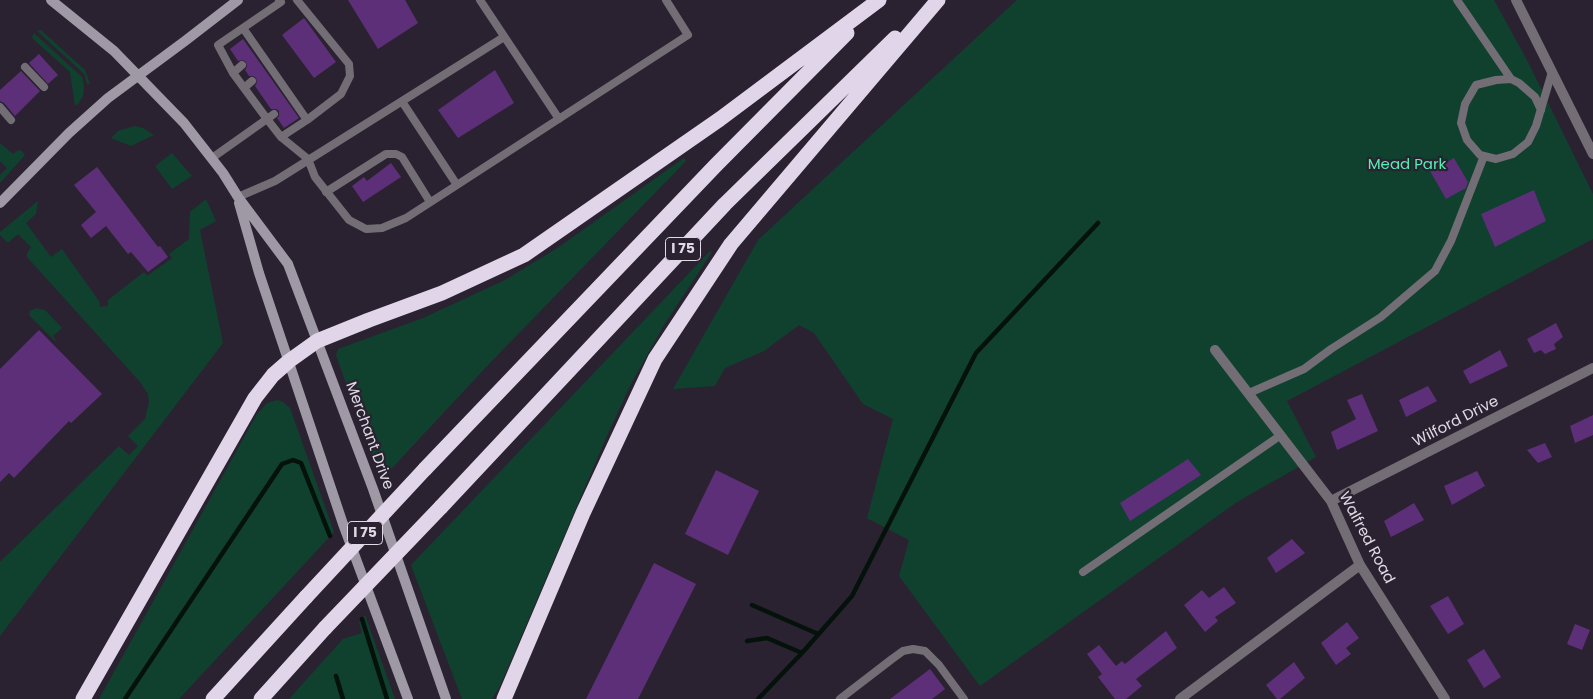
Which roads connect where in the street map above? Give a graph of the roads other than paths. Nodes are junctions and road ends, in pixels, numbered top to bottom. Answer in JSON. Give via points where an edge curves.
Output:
{"nodes":[{"id":1,"x":52,"y":0,"type":"edge"},
{"id":2,"x":238,"y":0,"type":"edge"},
{"id":3,"x":297,"y":0,"type":"edge"},
{"id":4,"x":480,"y":0,"type":"edge"},
{"id":5,"x":666,"y":0,"type":"edge"},
{"id":6,"x":879,"y":0,"type":"edge"},
{"id":7,"x":934,"y":0,"type":"edge"},
{"id":8,"x":938,"y":0,"type":"edge"},
{"id":9,"x":1457,"y":0,"type":"edge"},
{"id":10,"x":1516,"y":0,"type":"edge"},
{"id":11,"x":281,"y":1,"type":"edge"},
{"id":12,"x":243,"y":28,"type":"junction"},
{"id":13,"x":504,"y":37,"type":"junction"},
{"id":14,"x":242,"y":65,"type":"dead end"},
{"id":15,"x":25,"y":68,"type":"dead end"},
{"id":16,"x":1552,"y":72,"type":"junction"},
{"id":17,"x":233,"y":73,"type":"junction"},
{"id":18,"x":137,"y":76,"type":"junction"},
{"id":19,"x":1511,"y":79,"type":"junction"},
{"id":20,"x":252,"y":81,"type":"dead end"},
{"id":21,"x":44,"y":87,"type":"dead end"},
{"id":22,"x":244,"y":88,"type":"junction"},
{"id":23,"x":262,"y":97,"type":"dead end"},
{"id":24,"x":254,"y":102,"type":"junction"},
{"id":25,"x":402,"y":102,"type":"junction"},
{"id":26,"x":0,"y":107,"type":"edge"},
{"id":27,"x":1541,"y":110,"type":"junction"},
{"id":28,"x":274,"y":114,"type":"dead end"},
{"id":29,"x":266,"y":118,"type":"junction"},
{"id":30,"x":559,"y":119,"type":"junction"},
{"id":31,"x":10,"y":120,"type":"dead end"},
{"id":32,"x":307,"y":120,"type":"junction"},
{"id":33,"x":280,"y":137,"type":"junction"},
{"id":34,"x":1593,"y":154,"type":"edge"},
{"id":35,"x":1484,"y":156,"type":"junction"},
{"id":36,"x":212,"y":158,"type":"junction"},
{"id":37,"x":308,"y":159,"type":"junction"},
{"id":38,"x":457,"y":185,"type":"junction"},
{"id":39,"x":326,"y":192,"type":"junction"},
{"id":40,"x":238,"y":197,"type":"junction"},
{"id":41,"x":430,"y":202,"type":"junction"},
{"id":42,"x":0,"y":203,"type":"edge"},
{"id":43,"x":318,"y":341,"type":"junction"},
{"id":44,"x":1215,"y":350,"type":"dead end"},
{"id":45,"x":289,"y":361,"type":"junction"},
{"id":46,"x":1593,"y":368,"type":"edge"},
{"id":47,"x":1249,"y":393,"type":"junction"},
{"id":48,"x":1281,"y":435,"type":"junction"},
{"id":49,"x":1331,"y":501,"type":"junction"},
{"id":50,"x":1360,"y":565,"type":"junction"},
{"id":51,"x":1083,"y":572,"type":"dead end"},
{"id":52,"x":83,"y":699,"type":"edge"},
{"id":53,"x":213,"y":699,"type":"edge"},
{"id":54,"x":261,"y":699,"type":"edge"},
{"id":55,"x":408,"y":699,"type":"edge"},
{"id":56,"x":446,"y":699,"type":"edge"},
{"id":57,"x":504,"y":699,"type":"edge"},
{"id":58,"x":840,"y":699,"type":"edge"},
{"id":59,"x":964,"y":699,"type":"edge"},
{"id":60,"x":1180,"y":699,"type":"edge"},
{"id":61,"x":1445,"y":699,"type":"edge"}],
"edges":[{"from":1,"to":18,"type":"main road","name":"Merchant Drive","via":[[114,51]]},
{"from":2,"to":18,"type":"main road"},
{"from":3,"to":32,"type":"lane","via":[[349,64],[350,76],[341,94]]},
{"from":4,"to":13,"type":"lane"},
{"from":5,"to":30,"type":"lane","via":[[688,35]]},
{"from":6,"to":43,"type":"highway","via":[[720,119],[524,255],[442,293]]},
{"from":6,"to":53,"type":"highway","number":"I 75","bridge":true,"via":[[425,469]]},
{"from":7,"to":54,"type":"highway","number":"I 75","bridge":true,"via":[[725,204]]},
{"from":8,"to":57,"type":"highway","via":[[731,244],[655,359],[583,513]]},
{"from":9,"to":19,"type":"lane"},
{"from":10,"to":16,"type":"street"},
{"from":11,"to":12,"type":"lane"},
{"from":12,"to":17,"type":"lane","via":[[218,45]]},
{"from":12,"to":32,"type":"lane","via":[[257,53]]},
{"from":13,"to":25,"type":"lane"},
{"from":13,"to":30,"type":"lane"},
{"from":14,"to":17,"type":"lane"},
{"from":15,"to":21,"type":"lane"},
{"from":16,"to":27,"type":"lane"},
{"from":16,"to":34,"type":"street"},
{"from":17,"to":22,"type":"lane"},
{"from":18,"to":36,"type":"main road","name":"Merchant Drive","via":[[184,123]]},
{"from":18,"to":42,"type":"main road","via":[[69,133]]},
{"from":19,"to":27,"type":"lane","via":[[1535,97]]},
{"from":19,"to":35,"type":"lane","via":[[1476,85],[1465,104],[1462,123],[1467,140]]},
{"from":20,"to":22,"type":"lane"},
{"from":22,"to":24,"type":"lane"},
{"from":23,"to":24,"type":"lane"},
{"from":24,"to":29,"type":"lane"},
{"from":25,"to":37,"type":"lane"},
{"from":25,"to":38,"type":"lane"},
{"from":26,"to":31,"type":"lane"},
{"from":27,"to":35,"type":"lane","via":[[1528,142],[1513,154],[1496,159]]},
{"from":28,"to":29,"type":"lane"},
{"from":29,"to":33,"type":"lane"},
{"from":29,"to":36,"type":"lane"},
{"from":30,"to":38,"type":"lane"},
{"from":32,"to":33,"type":"lane"},
{"from":33,"to":37,"type":"lane"},
{"from":35,"to":47,"type":"lane","via":[[1452,240],[1435,271],[1381,318],[1304,369]]},
{"from":36,"to":40,"type":"main road","name":"Merchant Drive"},
{"from":37,"to":39,"type":"lane"},
{"from":37,"to":40,"type":"lane","via":[[275,181]]},
{"from":38,"to":41,"type":"lane"},
{"from":39,"to":41,"type":"lane","via":[[349,220],[366,229],[382,228],[406,218]]},
{"from":39,"to":41,"type":"lane","via":[[386,154],[396,154],[402,157]]},
{"from":40,"to":43,"type":"main road","name":"Merchant Drive","via":[[288,264]]},
{"from":40,"to":45,"type":"main road","name":"Merchant Drive","via":[[259,273]]},
{"from":43,"to":45,"type":"highway"},
{"from":43,"to":56,"type":"main road","name":"Merchant Drive"},
{"from":44,"to":47,"type":"street","name":"Walfred Road"},
{"from":45,"to":52,"type":"highway","via":[[255,398]]},
{"from":45,"to":55,"type":"main road","name":"Merchant Drive","via":[[343,524]]},
{"from":46,"to":49,"type":"street","name":"Wilford Drive"},
{"from":47,"to":48,"type":"street","name":"Walfred Road"},
{"from":48,"to":49,"type":"street","name":"Walfred Road"},
{"from":48,"to":51,"type":"lane"},
{"from":49,"to":50,"type":"street","name":"Walfred Road"},
{"from":50,"to":60,"type":"street"},
{"from":50,"to":61,"type":"street","name":"Walfred Road"},
{"from":58,"to":59,"type":"lane","via":[[897,655],[913,649],[925,651]]}]}
